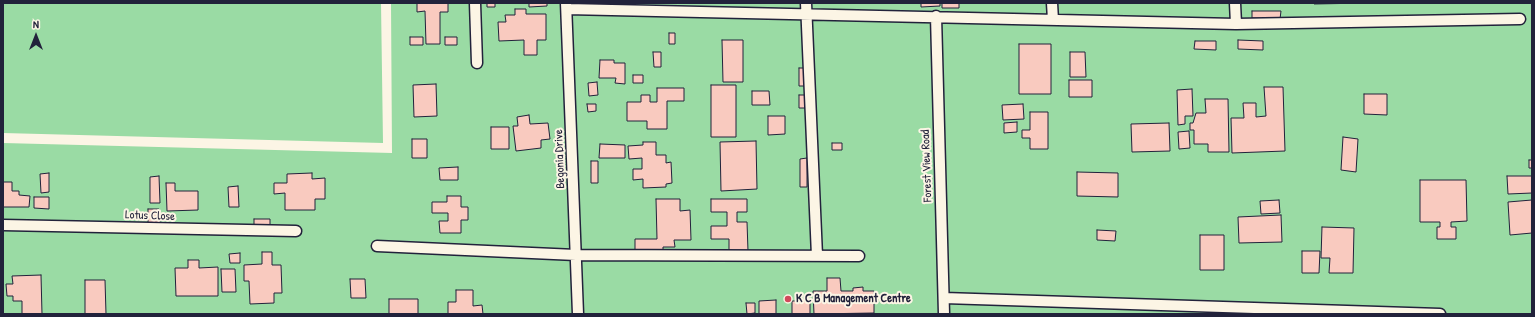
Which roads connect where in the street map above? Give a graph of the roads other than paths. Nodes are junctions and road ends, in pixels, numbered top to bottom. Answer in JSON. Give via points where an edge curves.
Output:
{"nodes":[{"id":1,"x":475,"y":3,"type":"edge"},
{"id":2,"x":806,"y":3,"type":"edge"},
{"id":3,"x":1052,"y":3,"type":"edge"},
{"id":4,"x":1236,"y":3,"type":"edge"},
{"id":5,"x":567,"y":6,"type":"edge"},
{"id":6,"x":806,"y":14,"type":"junction"},
{"id":7,"x":936,"y":16,"type":"junction"},
{"id":8,"x":1520,"y":19,"type":"dead end"},
{"id":9,"x":1053,"y":20,"type":"junction"},
{"id":10,"x":1236,"y":24,"type":"junction"},
{"id":11,"x":477,"y":63,"type":"dead end"},
{"id":12,"x":3,"y":226,"type":"edge"},
{"id":13,"x":296,"y":231,"type":"dead end"},
{"id":14,"x":377,"y":246,"type":"dead end"},
{"id":15,"x":576,"y":255,"type":"junction"},
{"id":16,"x":817,"y":256,"type":"junction"},
{"id":17,"x":859,"y":256,"type":"dead end"},
{"id":18,"x":944,"y":298,"type":"junction"},
{"id":19,"x":1389,"y":313,"type":"edge"},
{"id":20,"x":578,"y":314,"type":"edge"},
{"id":21,"x":944,"y":314,"type":"edge"},
{"id":22,"x":1440,"y":314,"type":"edge"}],
"edges":[{"from":1,"to":11,"type":"street"},
{"from":2,"to":6,"type":"street"},
{"from":3,"to":9,"type":"street"},
{"from":4,"to":10,"type":"street"},
{"from":5,"to":6,"type":"street"},
{"from":5,"to":15,"type":"street","name":"Begonia Drive"},
{"from":6,"to":7,"type":"street"},
{"from":6,"to":16,"type":"street"},
{"from":7,"to":9,"type":"street"},
{"from":7,"to":18,"type":"street","name":"Forest View Road"},
{"from":8,"to":10,"type":"street"},
{"from":9,"to":10,"type":"street"},
{"from":12,"to":13,"type":"street","name":"Lotus Close"},
{"from":14,"to":15,"type":"street"},
{"from":15,"to":16,"type":"street"},
{"from":15,"to":20,"type":"street","name":"Begonia Drive"},
{"from":16,"to":17,"type":"street"},
{"from":18,"to":19,"type":"street"},
{"from":18,"to":21,"type":"street","name":"Forest View Road"},
{"from":19,"to":22,"type":"street"}]}
